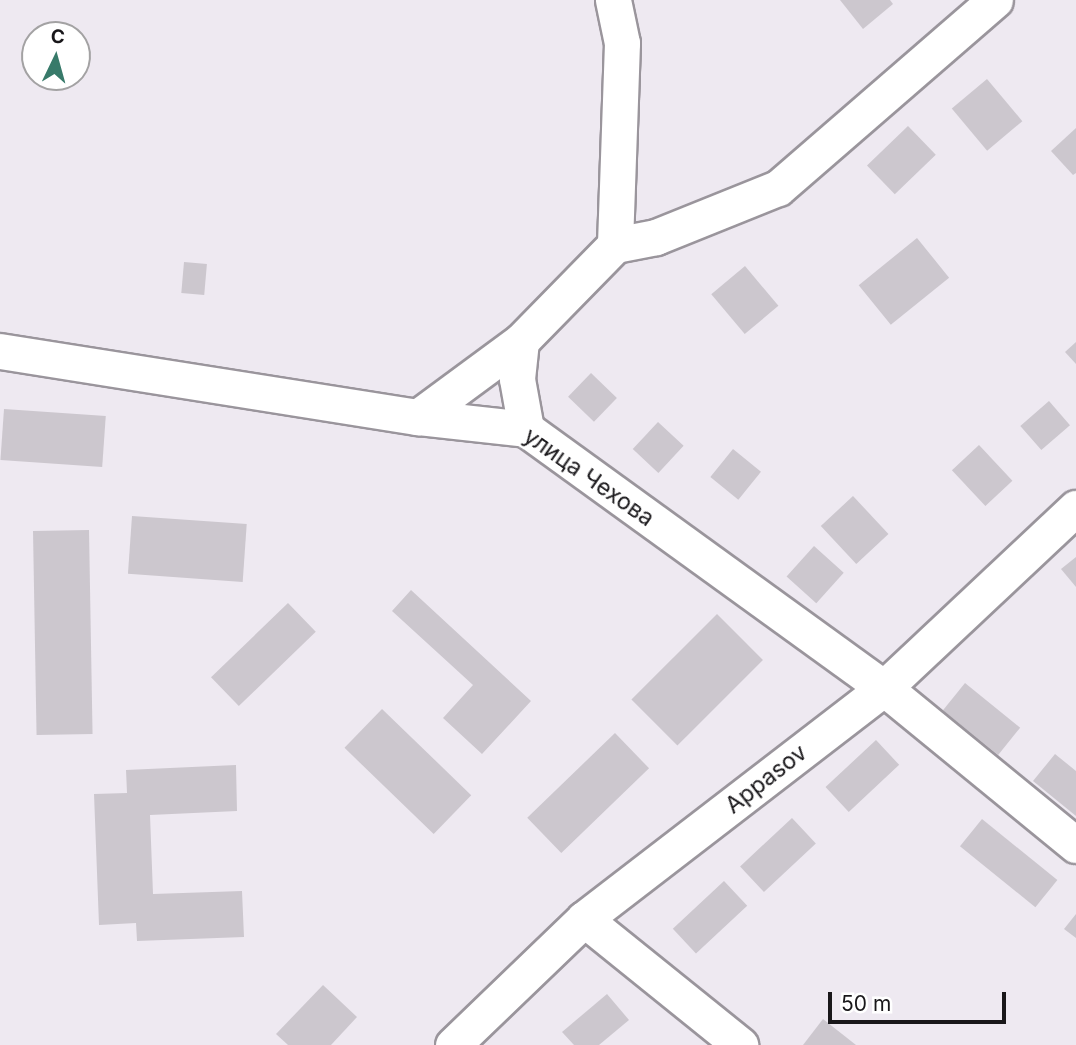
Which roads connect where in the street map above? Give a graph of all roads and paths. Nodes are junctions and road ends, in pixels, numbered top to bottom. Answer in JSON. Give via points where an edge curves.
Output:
{"nodes":[{"id":1,"x":612,"y":0,"type":"edge"},
{"id":2,"x":995,"y":0,"type":"edge"},
{"id":3,"x":615,"y":245,"type":"junction"},
{"id":4,"x":521,"y":341,"type":"junction"},
{"id":5,"x":0,"y":351,"type":"edge"},
{"id":6,"x":418,"y":417,"type":"junction"},
{"id":7,"x":526,"y":429,"type":"junction"},
{"id":8,"x":1076,"y":508,"type":"edge"},
{"id":9,"x":884,"y":688,"type":"junction"},
{"id":10,"x":1076,"y":845,"type":"edge"},
{"id":11,"x":584,"y":919,"type":"junction"},
{"id":12,"x":453,"y":1045,"type":"edge"},
{"id":13,"x":740,"y":1045,"type":"edge"}],
"edges":[{"from":1,"to":3,"type":"street","via":[[622,43]]},
{"from":2,"to":3,"type":"street","via":[[778,188],[656,237]]},
{"from":3,"to":4,"type":"street"},
{"from":4,"to":6,"type":"street"},
{"from":4,"to":7,"type":"street","via":[[517,379]]},
{"from":5,"to":6,"type":"street","name":"улица Чехова"},
{"from":6,"to":7,"type":"street","name":"улица Чехова"},
{"from":7,"to":9,"type":"street","name":"улица Чехова"},
{"from":8,"to":9,"type":"street","name":"Appasov"},
{"from":9,"to":10,"type":"street","name":"улица Чехова"},
{"from":9,"to":11,"type":"street","name":"Appasov"},
{"from":11,"to":12,"type":"street","name":"Appasov"},
{"from":11,"to":13,"type":"street"}]}
